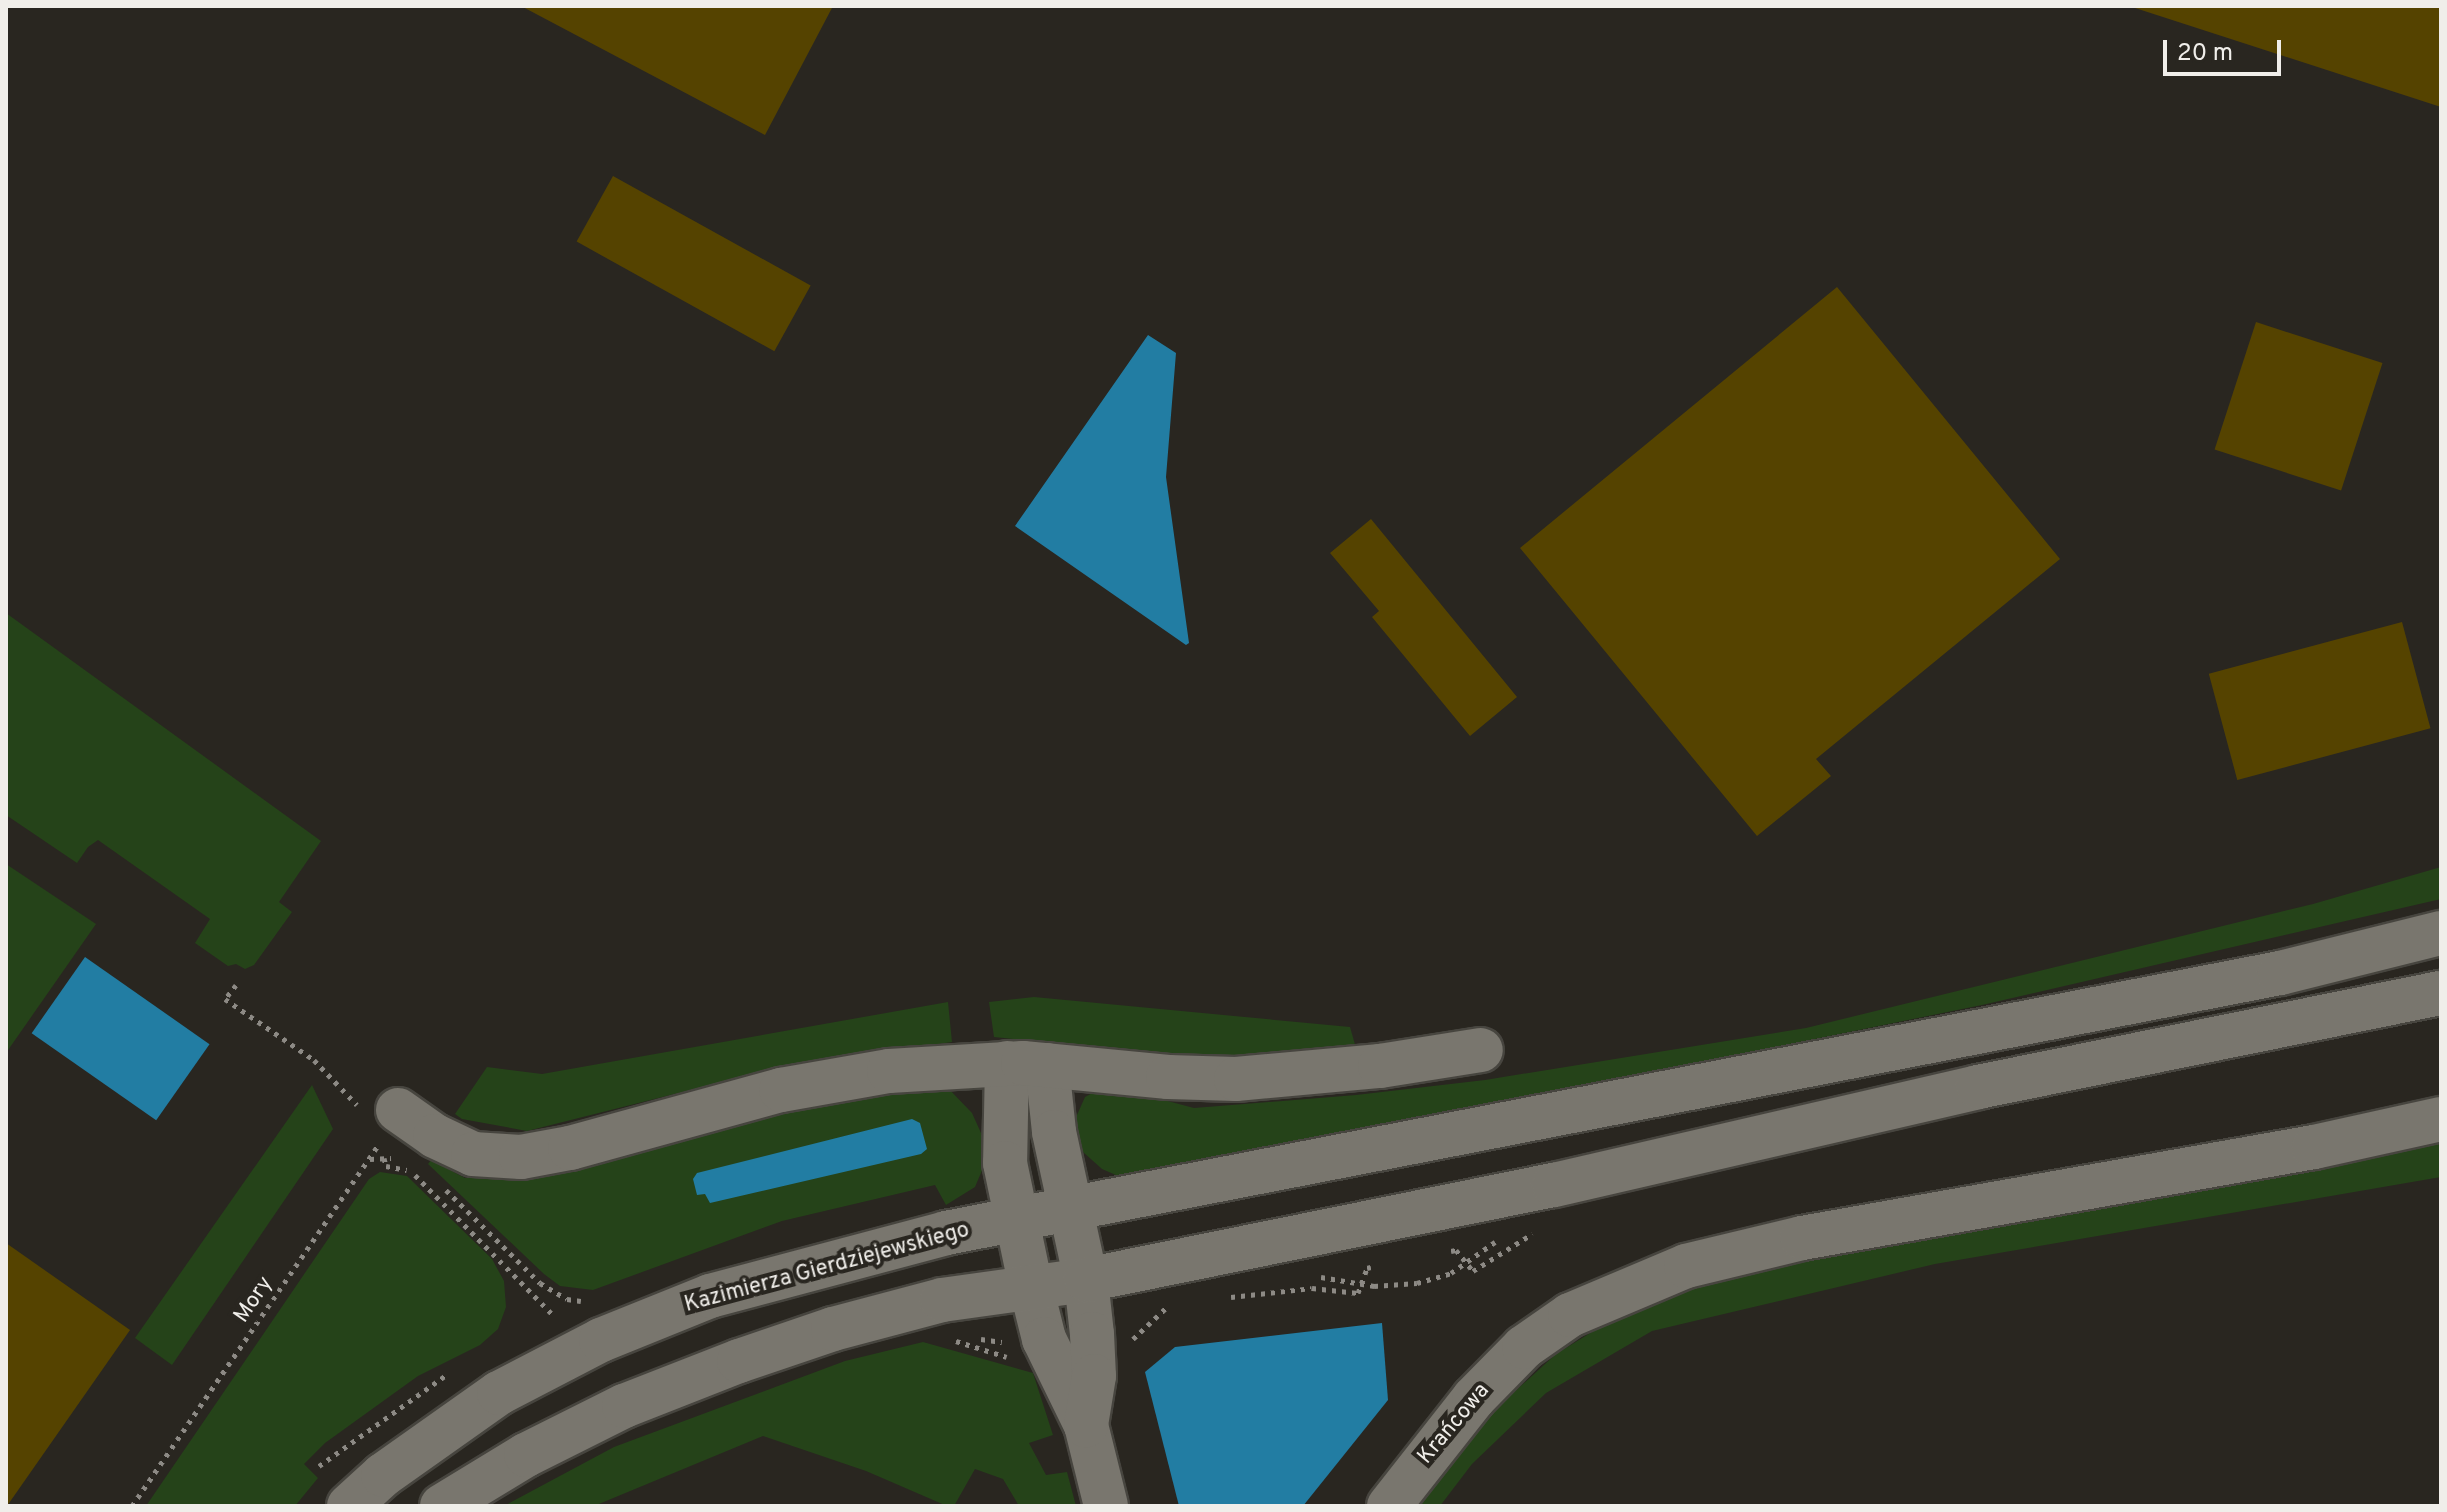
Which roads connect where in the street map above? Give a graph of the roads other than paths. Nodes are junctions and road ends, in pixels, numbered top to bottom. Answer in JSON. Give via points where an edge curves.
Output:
{"nodes":[{"id":1,"x":2441,"y":933,"type":"edge"},
{"id":2,"x":2441,"y":993,"type":"edge"},
{"id":3,"x":1481,"y":1050,"type":"dead end"},
{"id":4,"x":1027,"y":1064,"type":"junction"},
{"id":5,"x":398,"y":1110,"type":"road end"},
{"id":6,"x":2441,"y":1119,"type":"edge"},
{"id":7,"x":1072,"y":1207,"type":"junction"},
{"id":8,"x":1016,"y":1219,"type":"junction"},
{"id":9,"x":1086,"y":1280,"type":"junction"},
{"id":10,"x":1031,"y":1287,"type":"junction"},
{"id":11,"x":1086,"y":1425,"type":"junction"},
{"id":12,"x":349,"y":1506,"type":"edge"},
{"id":13,"x":442,"y":1506,"type":"edge"},
{"id":14,"x":1106,"y":1506,"type":"edge"},
{"id":15,"x":1389,"y":1506,"type":"edge"}],
"edges":[{"from":1,"to":7,"type":"street","name":"Kazimierza Gierdziejewskiego","via":[[2280,973]]},
{"from":2,"to":9,"type":"street","via":[[1978,1087],[1554,1185]]},
{"from":3,"to":4,"type":"street","via":[[1380,1066],[1236,1079]]},
{"from":4,"to":5,"type":"street","via":[[889,1071],[781,1090],[521,1157],[473,1154]]},
{"from":4,"to":7,"type":"street","via":[[1054,1132]]},
{"from":4,"to":8,"type":"street","via":[[1005,1163]]},
{"from":6,"to":15,"type":"street","name":"Krańcowa","via":[[2314,1147],[1802,1238],[1700,1262],[1570,1315],[1524,1347],[1474,1398]]},
{"from":7,"to":8,"type":"street","name":"Kazimierza Gierdziejewskiego"},
{"from":7,"to":9,"type":"street"},
{"from":8,"to":10,"type":"street"},
{"from":8,"to":12,"type":"street","name":"Kazimierza Gierdziejewskiego","via":[[710,1296],[601,1340],[499,1393],[383,1475]]},
{"from":9,"to":10,"type":"street"},
{"from":9,"to":11,"type":"street","via":[[1094,1376]]},
{"from":10,"to":11,"type":"street","via":[[1044,1339]]},
{"from":10,"to":13,"type":"street","via":[[942,1300],[739,1361],[582,1427]]},
{"from":11,"to":14,"type":"street"}]}
